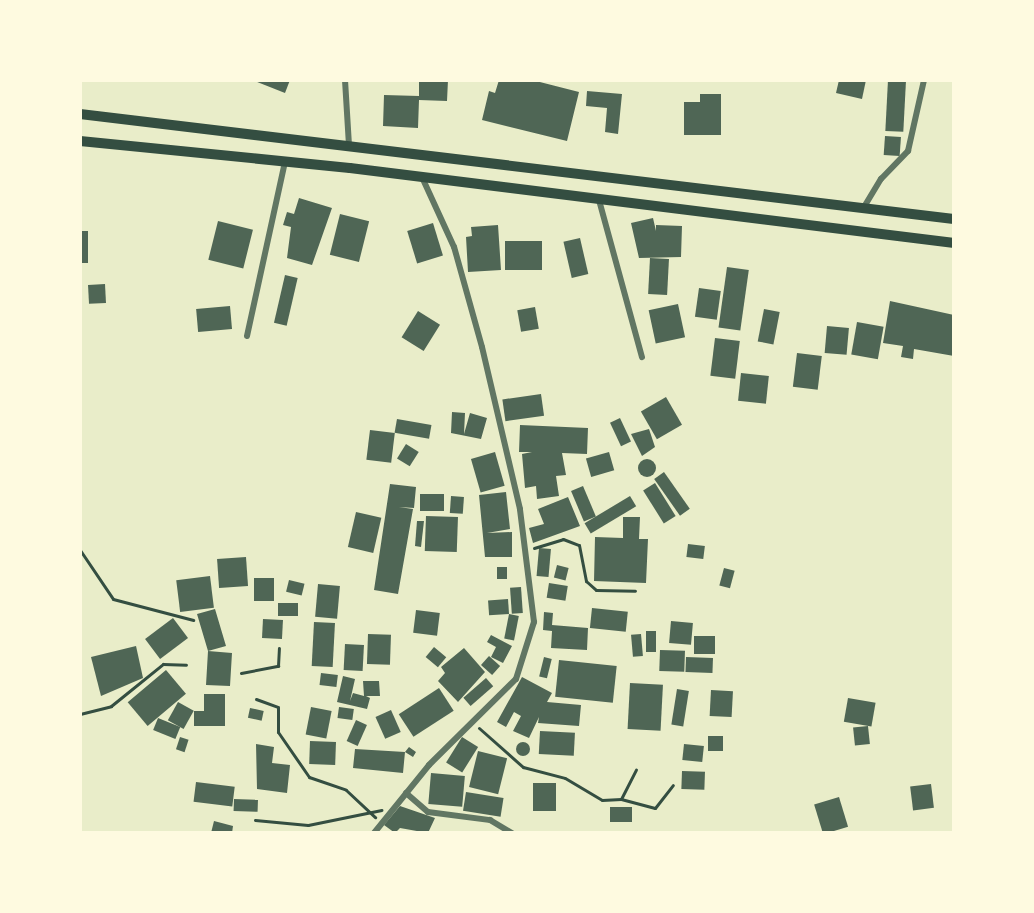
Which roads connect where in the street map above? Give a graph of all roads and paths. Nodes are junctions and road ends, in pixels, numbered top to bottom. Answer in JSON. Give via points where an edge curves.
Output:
{"nodes":[{"id":1,"x":345,"y":80,"type":"edge"},
{"id":2,"x":924,"y":80,"type":"edge"},
{"id":3,"x":80,"y":114,"type":"edge"},
{"id":4,"x":80,"y":141,"type":"edge"},
{"id":5,"x":349,"y":146,"type":"junction"},
{"id":6,"x":285,"y":161,"type":"junction"},
{"id":7,"x":422,"y":177,"type":"junction"},
{"id":8,"x":599,"y":200,"type":"junction"},
{"id":9,"x":864,"y":207,"type":"junction"},
{"id":10,"x":954,"y":219,"type":"edge"},
{"id":11,"x":954,"y":243,"type":"edge"},
{"id":12,"x":247,"y":336,"type":"dead end"},
{"id":13,"x":642,"y":357,"type":"dead end"},
{"id":14,"x":80,"y":550,"type":"edge"},
{"id":15,"x":527,"y":550,"type":"junction"},
{"id":16,"x":635,"y":591,"type":"dead end"},
{"id":17,"x":193,"y":620,"type":"dead end"},
{"id":18,"x":279,"y":648,"type":"dead end"},
{"id":19,"x":186,"y":665,"type":"dead end"},
{"id":20,"x":241,"y":673,"type":"dead end"},
{"id":21,"x":256,"y":699,"type":"dead end"},
{"id":22,"x":80,"y":714,"type":"edge"},
{"id":23,"x":473,"y":722,"type":"junction"},
{"id":24,"x":636,"y":770,"type":"dead end"},
{"id":25,"x":673,"y":785,"type":"dead end"},
{"id":26,"x":406,"y":793,"type":"junction"},
{"id":27,"x":621,"y":799,"type":"junction"},
{"id":28,"x":395,"y":807,"type":"junction"},
{"id":29,"x":370,"y":812,"type":"junction"},
{"id":30,"x":255,"y":820,"type":"dead end"},
{"id":31,"x":380,"y":823,"type":"junction"},
{"id":32,"x":374,"y":833,"type":"edge"},
{"id":33,"x":512,"y":833,"type":"edge"}],
"edges":[{"from":1,"to":5,"type":"street"},
{"from":2,"to":9,"type":"street","via":[[908,151]]},
{"from":3,"to":5,"type":"main road"},
{"from":4,"to":6,"type":"main road"},
{"from":5,"to":9,"type":"main road"},
{"from":6,"to":7,"type":"main road"},
{"from":6,"to":12,"type":"street"},
{"from":7,"to":8,"type":"main road"},
{"from":7,"to":15,"type":"street","via":[[462,275]]},
{"from":8,"to":11,"type":"main road"},
{"from":8,"to":13,"type":"street"},
{"from":9,"to":10,"type":"main road"},
{"from":14,"to":17,"type":"path","via":[[113,599]]},
{"from":15,"to":16,"type":"path","via":[[563,539],[579,545],[586,581],[596,590]]},
{"from":15,"to":23,"type":"street","via":[[534,622],[525,663]]},
{"from":18,"to":20,"type":"path","via":[[278,666]]},
{"from":19,"to":22,"type":"path","via":[[163,664],[111,706]]},
{"from":21,"to":29,"type":"path","via":[[278,707],[278,732],[309,777],[346,790]]},
{"from":23,"to":26,"type":"street"},
{"from":23,"to":27,"type":"path","via":[[523,767],[565,778],[602,800]]},
{"from":24,"to":27,"type":"path"},
{"from":25,"to":27,"type":"path","via":[[655,808]]},
{"from":26,"to":28,"type":"street"},
{"from":26,"to":33,"type":"street","via":[[428,812],[490,820]]},
{"from":28,"to":29,"type":"path"},
{"from":28,"to":31,"type":"street"},
{"from":29,"to":30,"type":"path","via":[[308,825]]},
{"from":29,"to":31,"type":"path"},
{"from":31,"to":32,"type":"street"}]}
